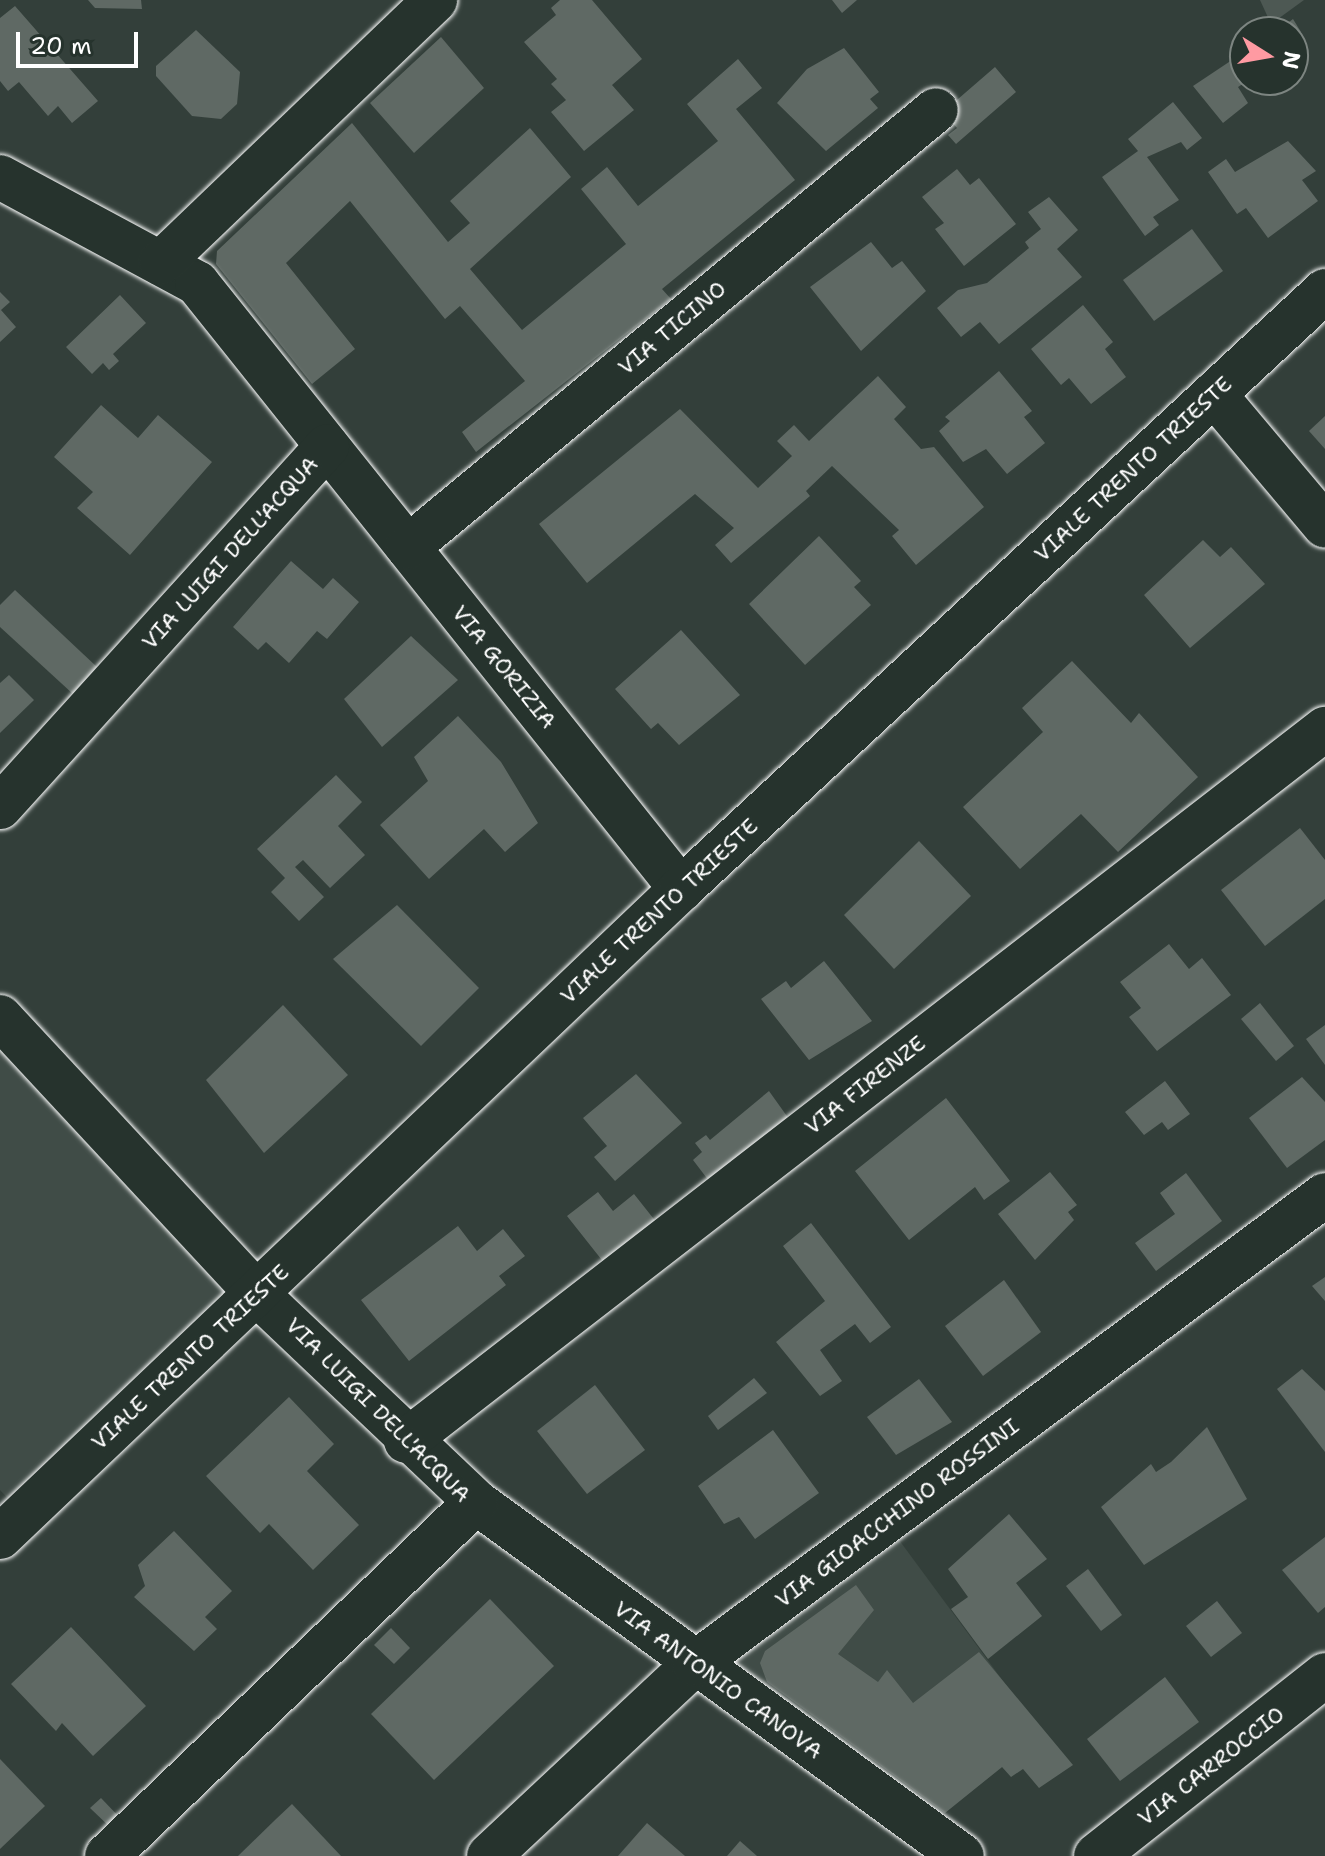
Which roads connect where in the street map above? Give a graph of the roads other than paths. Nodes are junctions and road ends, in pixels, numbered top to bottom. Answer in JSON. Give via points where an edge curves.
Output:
{"nodes":[{"id":1,"x":435,"y":0,"type":"edge"},
{"id":2,"x":936,"y":110,"type":"dead end"},
{"id":3,"x":0,"y":177,"type":"edge"},
{"id":4,"x":161,"y":263,"type":"junction"},
{"id":5,"x":1325,"y":291,"type":"edge"},
{"id":6,"x":1214,"y":394,"type":"junction"},
{"id":7,"x":327,"y":446,"type":"junction"},
{"id":8,"x":1325,"y":526,"type":"edge"},
{"id":9,"x":408,"y":547,"type":"junction"},
{"id":10,"x":1325,"y":729,"type":"edge"},
{"id":11,"x":0,"y":807,"type":"edge"},
{"id":12,"x":681,"y":889,"type":"junction"},
{"id":13,"x":6,"y":1036,"type":"edge"},
{"id":14,"x":1325,"y":1195,"type":"edge"},
{"id":15,"x":257,"y":1294,"type":"junction"},
{"id":16,"x":406,"y":1441,"type":"junction"},
{"id":17,"x":476,"y":1502,"type":"junction"},
{"id":18,"x":0,"y":1537,"type":"edge"},
{"id":19,"x":694,"y":1664,"type":"junction"},
{"id":20,"x":1325,"y":1675,"type":"edge"},
{"id":21,"x":107,"y":1856,"type":"edge"},
{"id":22,"x":489,"y":1856,"type":"edge"},
{"id":23,"x":962,"y":1856,"type":"edge"},
{"id":24,"x":1096,"y":1856,"type":"edge"}],
"edges":[{"from":1,"to":4,"type":"street"},
{"from":2,"to":9,"type":"street","name":"VIA TICINO"},
{"from":3,"to":4,"type":"street","name":"VIA LUIGI DELL'ACQUA"},
{"from":4,"to":7,"type":"street","name":"VIA LUIGI DELL'ACQUA","via":[[197,283]]},
{"from":5,"to":6,"type":"street","name":"VIALE TRENTO TRIESTE"},
{"from":6,"to":8,"type":"street"},
{"from":6,"to":12,"type":"street","name":"VIALE TRENTO TRIESTE"},
{"from":7,"to":9,"type":"street","name":"VIA GORIZIA"},
{"from":7,"to":11,"type":"street","name":"VIA LUIGI DELL'ACQUA"},
{"from":9,"to":12,"type":"street","name":"VIA GORIZIA"},
{"from":10,"to":16,"type":"street","name":"VIA FIRENZE"},
{"from":12,"to":15,"type":"street","name":"VIALE TRENTO TRIESTE"},
{"from":13,"to":15,"type":"street","name":"VIA LUIGI DELL'ACQUA"},
{"from":14,"to":19,"type":"street","name":"VIA GIOACCHINO ROSSINI"},
{"from":15,"to":16,"type":"street","name":"VIA LUIGI DELL'ACQUA"},
{"from":15,"to":18,"type":"street","name":"VIALE TRENTO TRIESTE"},
{"from":16,"to":17,"type":"street","name":"VIA LUIGI DELL'ACQUA"},
{"from":17,"to":19,"type":"street","name":"VIA ANTONIO CANOVA"},
{"from":17,"to":21,"type":"street","name":"VIA LUIGI DELL'ACQUA"},
{"from":19,"to":22,"type":"street","name":"VIA GIOACCHINO ROSSINI"},
{"from":19,"to":23,"type":"street","name":"VIA ANTONIO CANOVA"},
{"from":20,"to":24,"type":"street","name":"VIA CARROCCIO"}]}
